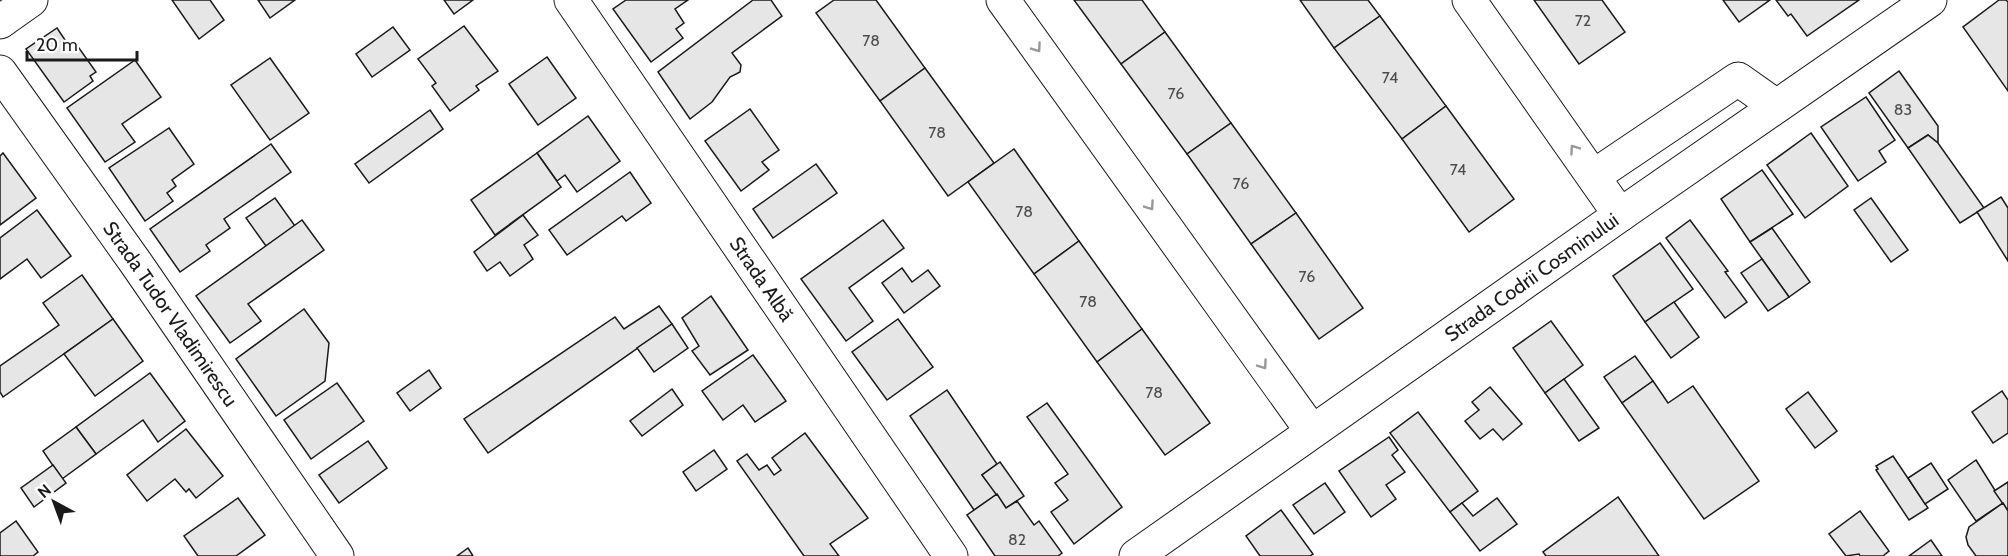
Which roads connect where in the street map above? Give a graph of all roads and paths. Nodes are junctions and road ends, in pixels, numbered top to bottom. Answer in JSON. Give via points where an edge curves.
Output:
{"nodes":[{"id":1,"x":31,"y":0,"type":"edge"},
{"id":2,"x":571,"y":0,"type":"edge"},
{"id":3,"x":1003,"y":0,"type":"edge"},
{"id":4,"x":1469,"y":0,"type":"edge"},
{"id":5,"x":1930,"y":0,"type":"edge"},
{"id":6,"x":0,"y":22,"type":"edge"},
{"id":7,"x":0,"y":72,"type":"edge"},
{"id":8,"x":1776,"y":106,"type":"junction"},
{"id":9,"x":1594,"y":176,"type":"junction"},
{"id":10,"x":1620,"y":215,"type":"junction"},
{"id":11,"x":1311,"y":430,"type":"junction"},
{"id":12,"x":337,"y":556,"type":"edge"},
{"id":13,"x":951,"y":556,"type":"edge"},
{"id":14,"x":1136,"y":556,"type":"edge"}],
"edges":[{"from":1,"to":6,"type":"street"},
{"from":2,"to":13,"type":"street","name":"Strada Albă"},
{"from":3,"to":11,"type":"street","one_way":true},
{"from":9,"to":4,"type":"street","one_way":true},
{"from":5,"to":8,"type":"street","name":"Strada Codrii Cosminului"},
{"from":7,"to":12,"type":"street","name":"Strada Tudor Vladimirescu"},
{"from":8,"to":9,"type":"street","via":[[1738,79]]},
{"from":8,"to":10,"type":"street","name":"Strada Codrii Cosminului"},
{"from":9,"to":10,"type":"street"},
{"from":10,"to":11,"type":"street","name":"Strada Codrii Cosminului"},
{"from":11,"to":14,"type":"street","name":"Strada Codrii Cosminului"}]}
